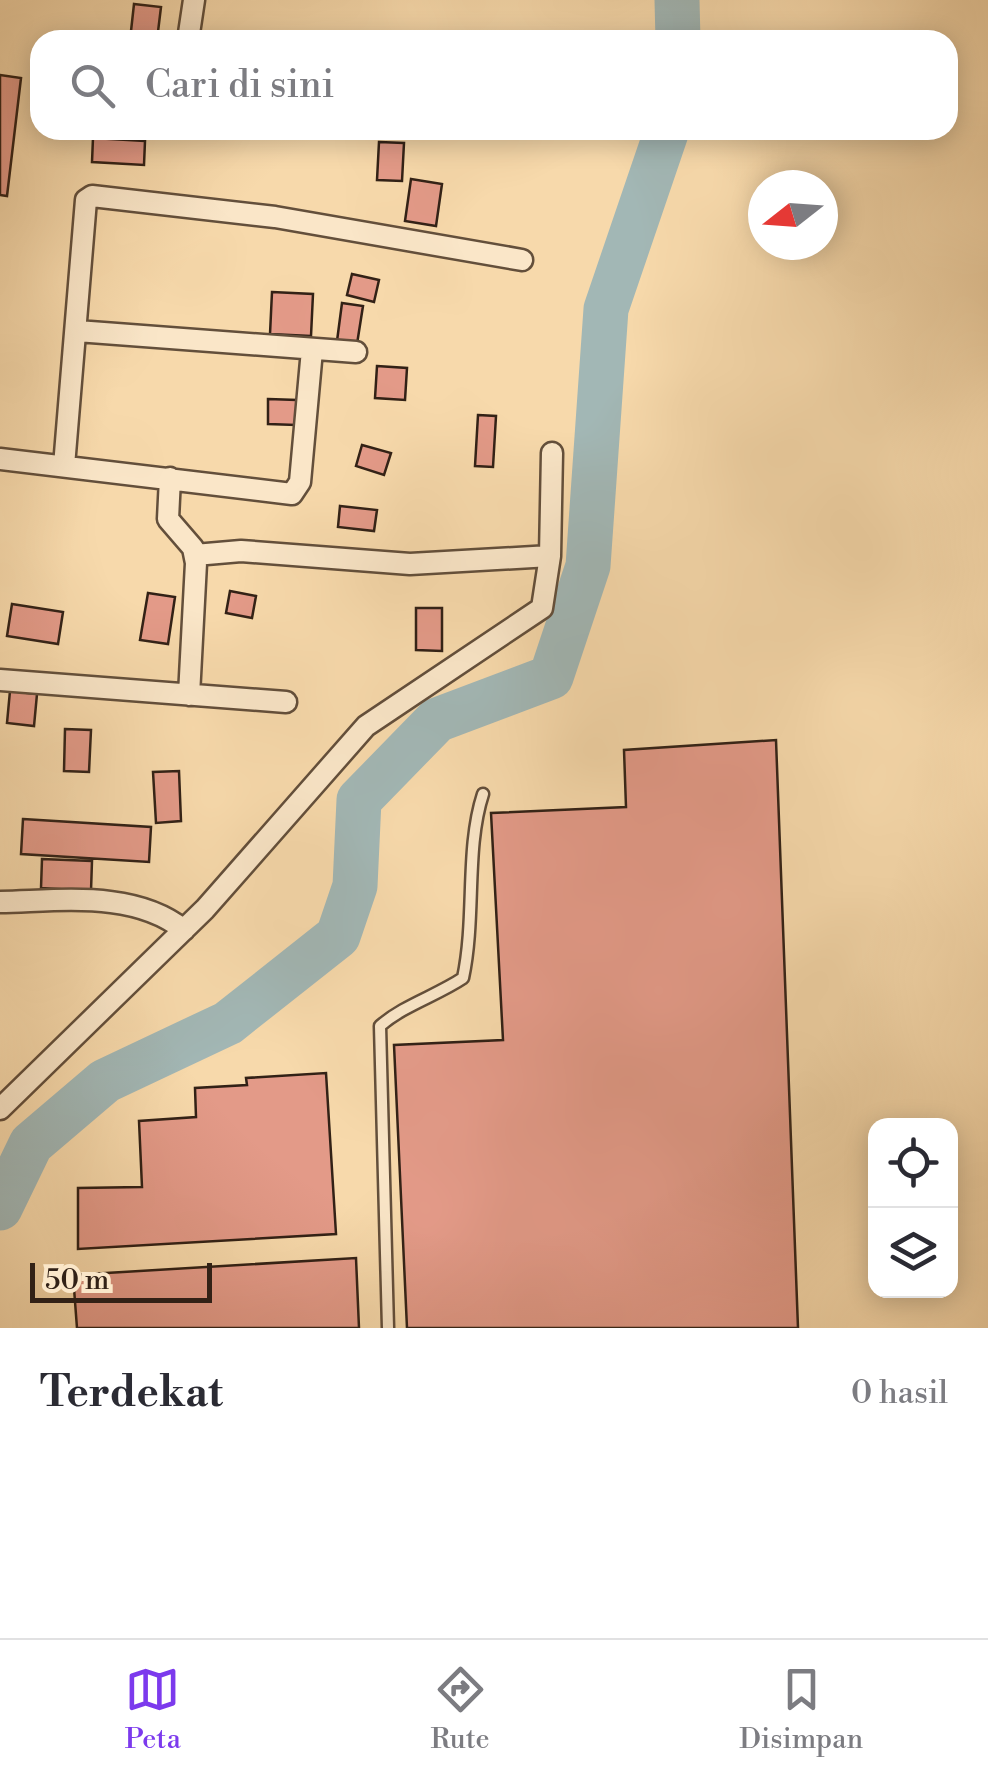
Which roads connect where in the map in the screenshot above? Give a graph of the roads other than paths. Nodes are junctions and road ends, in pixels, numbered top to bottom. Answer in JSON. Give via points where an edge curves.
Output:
{"nodes":[{"id":1,"x":194,"y":0,"type":"edge"},
{"id":2,"x":190,"y":30,"type":"edge"},
{"id":3,"x":522,"y":260,"type":"dead end"},
{"id":4,"x":77,"y":331,"type":"junction"},
{"id":5,"x":312,"y":350,"type":"junction"},
{"id":6,"x":356,"y":352,"type":"dead end"},
{"id":7,"x":552,"y":453,"type":"dead end"},
{"id":8,"x":0,"y":459,"type":"edge"},
{"id":9,"x":64,"y":466,"type":"junction"},
{"id":10,"x":170,"y":478,"type":"junction"},
{"id":11,"x":196,"y":555,"type":"junction"},
{"id":12,"x":550,"y":556,"type":"junction"},
{"id":13,"x":0,"y":680,"type":"edge"},
{"id":14,"x":189,"y":695,"type":"junction"},
{"id":15,"x":286,"y":702,"type":"dead end"},
{"id":16,"x":483,"y":794,"type":"dead end"},
{"id":17,"x":0,"y":902,"type":"edge"},
{"id":18,"x":184,"y":930,"type":"junction"},
{"id":19,"x":0,"y":1109,"type":"edge"},
{"id":20,"x":388,"y":1328,"type":"edge"}],
"edges":[{"from":1,"to":2,"type":"street"},
{"from":3,"to":4,"type":"street","via":[[101,194],[86,200]]},
{"from":4,"to":5,"type":"street"},
{"from":4,"to":9,"type":"street"},
{"from":5,"to":6,"type":"street"},
{"from":5,"to":10,"type":"street","via":[[296,490],[282,495]]},
{"from":7,"to":12,"type":"street"},
{"from":8,"to":9,"type":"street"},
{"from":9,"to":10,"type":"street"},
{"from":10,"to":11,"type":"street","via":[[168,519]]},
{"from":11,"to":12,"type":"street","via":[[260,552],[410,564]]},
{"from":11,"to":14,"type":"street"},
{"from":12,"to":18,"type":"street","via":[[542,608],[366,726]]},
{"from":13,"to":14,"type":"street"},
{"from":14,"to":15,"type":"street"},
{"from":16,"to":20,"type":"lane","via":[[474,823],[471,940],[462,978],[380,1026]]},
{"from":17,"to":18,"type":"street","via":[[134,905],[152,908]]},
{"from":18,"to":19,"type":"street"}]}
